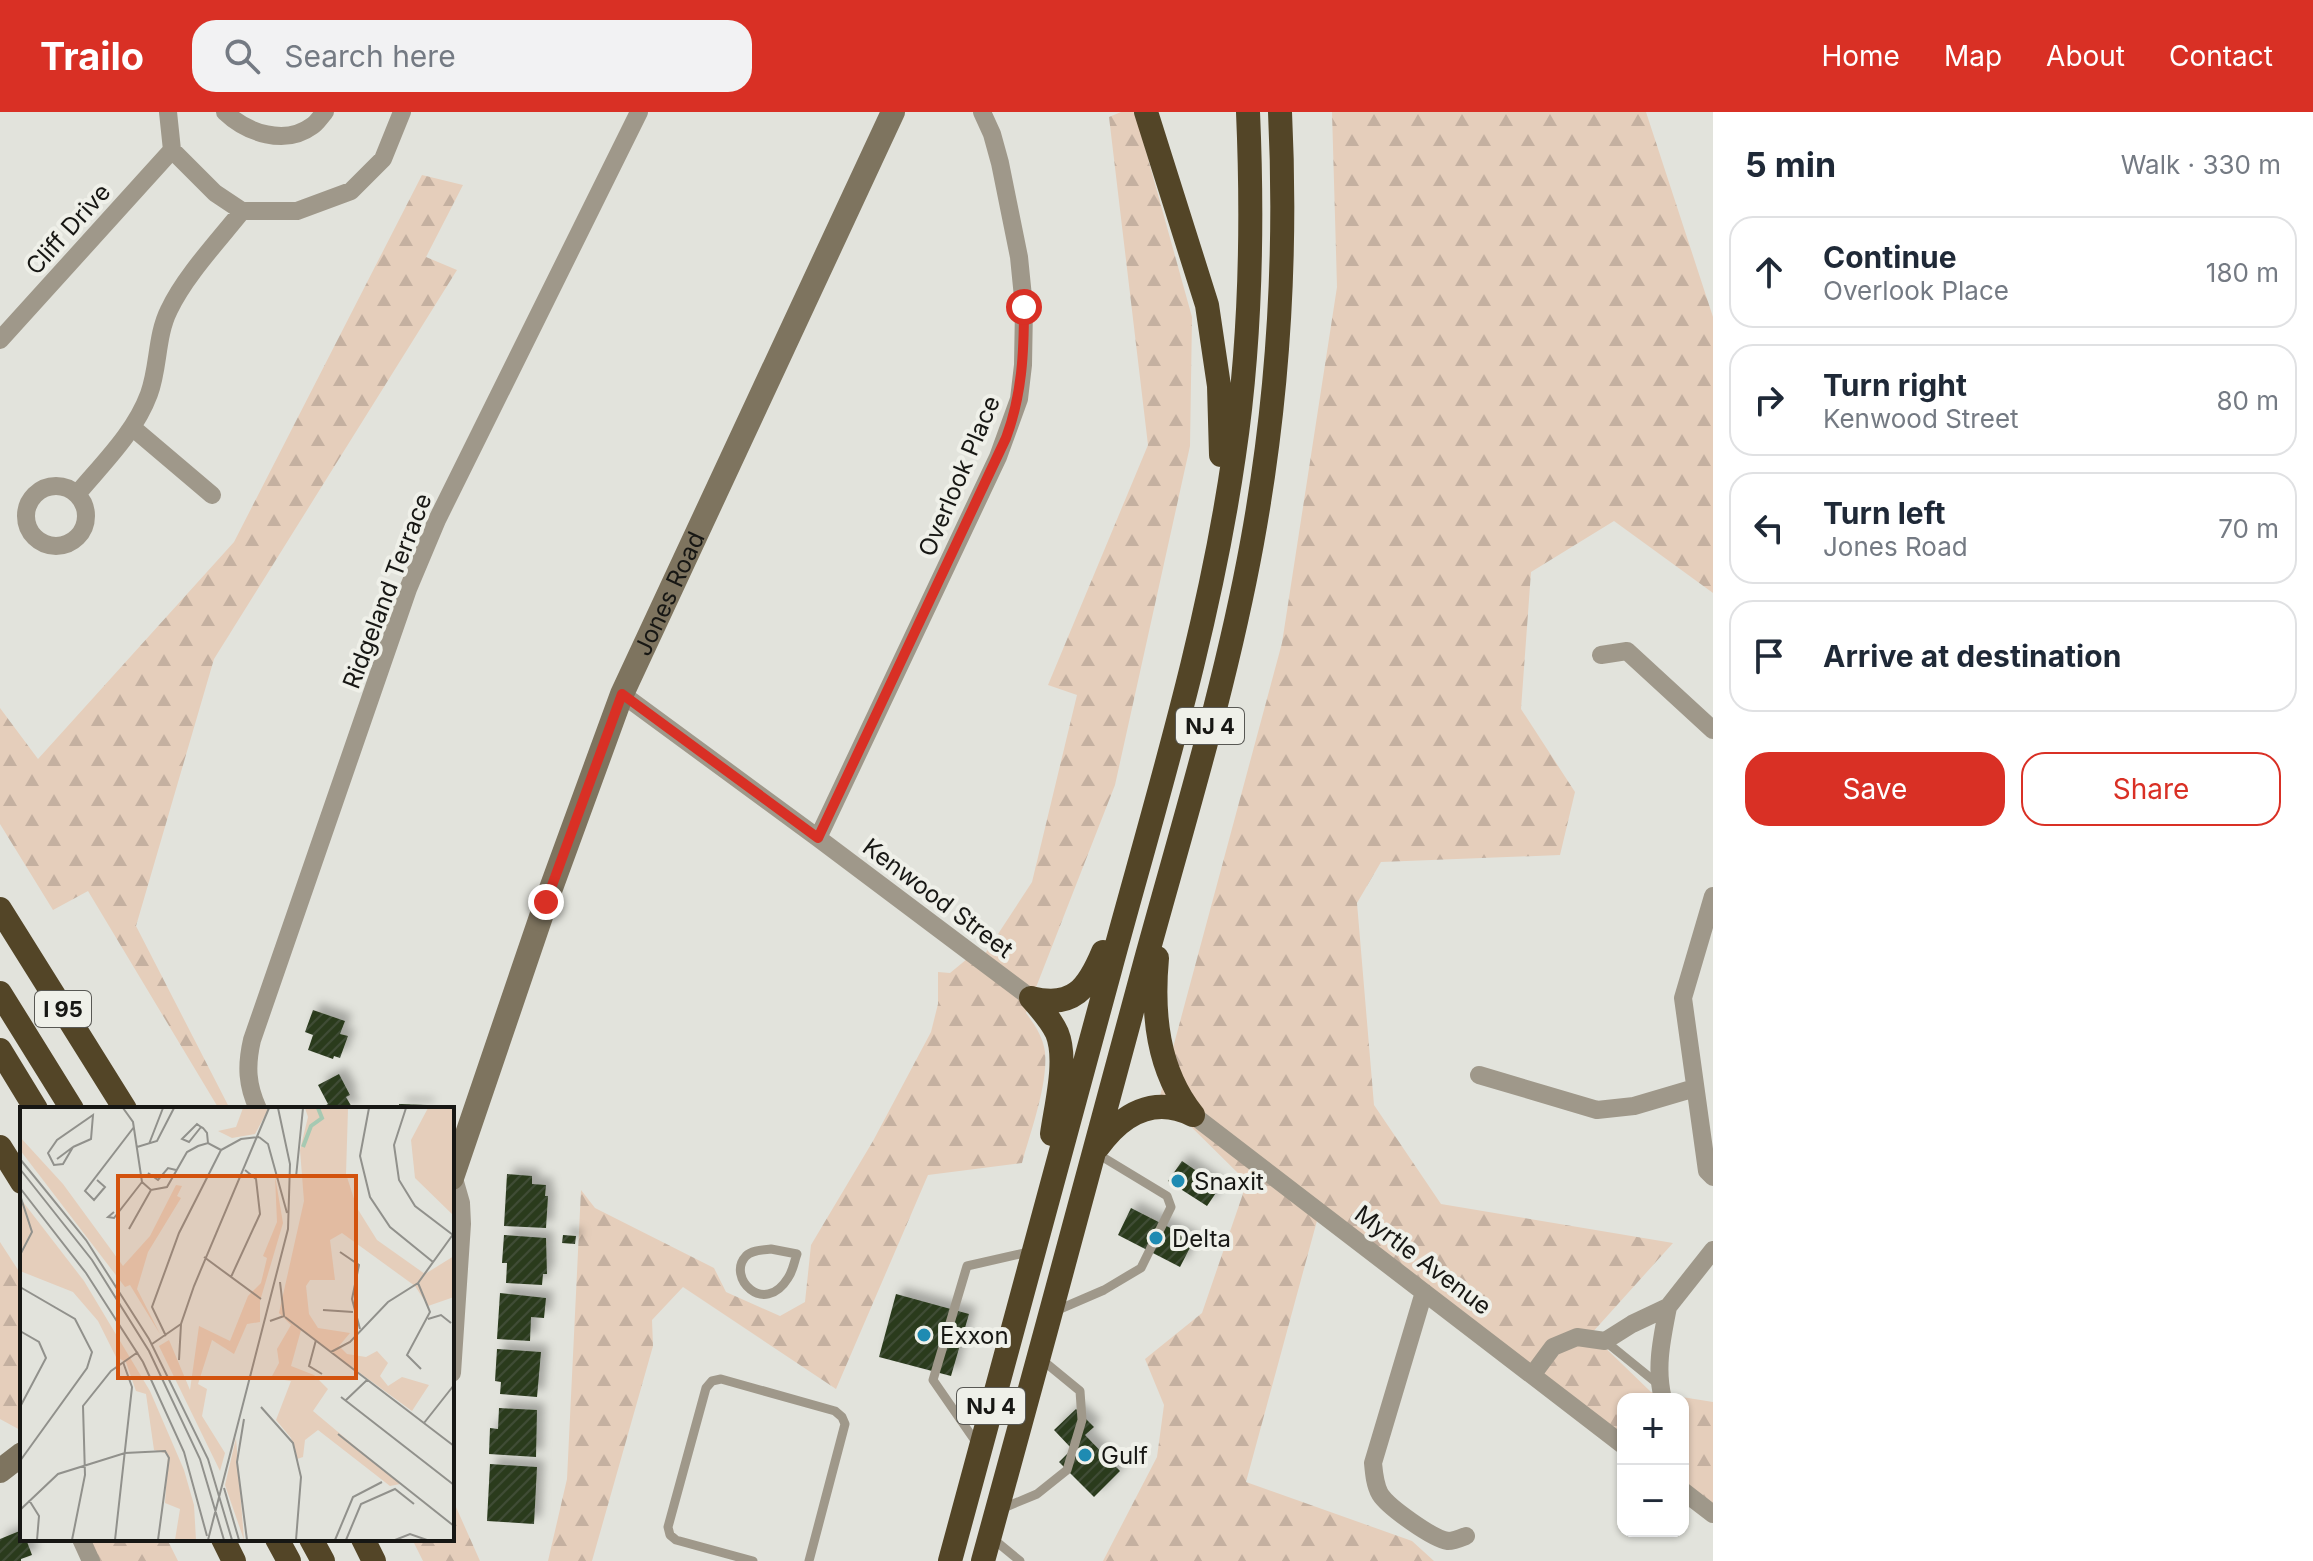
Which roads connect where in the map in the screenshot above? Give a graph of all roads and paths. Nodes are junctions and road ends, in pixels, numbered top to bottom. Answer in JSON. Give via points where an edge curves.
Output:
{"nodes":[{"id":1,"x":168,"y":112,"type":"edge"},
{"id":2,"x":225,"y":112,"type":"edge"},
{"id":3,"x":325,"y":112,"type":"edge"},
{"id":4,"x":402,"y":112,"type":"edge"},
{"id":5,"x":639,"y":112,"type":"edge"},
{"id":6,"x":893,"y":112,"type":"edge"},
{"id":7,"x":982,"y":112,"type":"edge"},
{"id":8,"x":1146,"y":112,"type":"edge"},
{"id":9,"x":1248,"y":112,"type":"edge"},
{"id":10,"x":1281,"y":116,"type":"edge"},
{"id":11,"x":172,"y":150,"type":"junction"},
{"id":12,"x":242,"y":211,"type":"junction"},
{"id":13,"x":0,"y":340,"type":"edge"},
{"id":14,"x":133,"y":428,"type":"junction"},
{"id":15,"x":78,"y":493,"type":"dead end"},
{"id":16,"x":212,"y":495,"type":"dead end"},
{"id":17,"x":1222,"y":530,"type":"junction"},
{"id":18,"x":1601,"y":655,"type":"dead end"},
{"id":19,"x":622,"y":694,"type":"junction"},
{"id":20,"x":1713,"y":730,"type":"edge"},
{"id":21,"x":818,"y":838,"type":"junction"},
{"id":22,"x":1139,"y":862,"type":"junction"},
{"id":23,"x":1169,"y":876,"type":"junction"},
{"id":24,"x":1713,"y":896,"type":"edge"},
{"id":25,"x":0,"y":909,"type":"edge"},
{"id":26,"x":1709,"y":919,"type":"edge"},
{"id":27,"x":0,"y":993,"type":"edge"},
{"id":28,"x":1031,"y":998,"type":"junction"},
{"id":29,"x":0,"y":1050,"type":"edge"},
{"id":30,"x":1479,"y":1075,"type":"dead end"},
{"id":31,"x":1695,"y":1088,"type":"junction"},
{"id":32,"x":35,"y":1107,"type":"edge"},
{"id":33,"x":71,"y":1107,"type":"edge"},
{"id":34,"x":124,"y":1107,"type":"edge"},
{"id":35,"x":257,"y":1107,"type":"edge"},
{"id":36,"x":1193,"y":1115,"type":"junction"},
{"id":37,"x":0,"y":1147,"type":"edge"},
{"id":38,"x":1094,"y":1152,"type":"junction"},
{"id":39,"x":454,"y":1174,"type":"edge"},
{"id":40,"x":1713,"y":1177,"type":"edge"},
{"id":41,"x":20,"y":1179,"type":"edge"},
{"id":42,"x":454,"y":1180,"type":"edge"},
{"id":43,"x":1036,"y":1240,"type":"junction"},
{"id":44,"x":1713,"y":1250,"type":"edge"},
{"id":45,"x":797,"y":1254,"type":"joint"},
{"id":46,"x":1424,"y":1292,"type":"junction"},
{"id":47,"x":1668,"y":1307,"type":"junction"},
{"id":48,"x":1050,"y":1313,"type":"junction"},
{"id":49,"x":1605,"y":1341,"type":"junction"},
{"id":50,"x":454,"y":1343,"type":"edge"},
{"id":51,"x":1038,"y":1357,"type":"junction"},
{"id":52,"x":1533,"y":1374,"type":"junction"},
{"id":53,"x":1661,"y":1392,"type":"edge"},
{"id":54,"x":1617,"y":1440,"type":"edge"},
{"id":55,"x":980,"y":1447,"type":"junction"},
{"id":56,"x":20,"y":1456,"type":"edge"},
{"id":57,"x":0,"y":1471,"type":"edge"},
{"id":58,"x":1689,"y":1496,"type":"edge"},
{"id":59,"x":996,"y":1511,"type":"junction"},
{"id":60,"x":1713,"y":1514,"type":"edge"},
{"id":61,"x":990,"y":1536,"type":"junction"},
{"id":62,"x":1466,"y":1536,"type":"dead end"},
{"id":63,"x":82,"y":1541,"type":"edge"},
{"id":64,"x":224,"y":1541,"type":"edge"},
{"id":65,"x":278,"y":1541,"type":"edge"},
{"id":66,"x":312,"y":1541,"type":"edge"},
{"id":67,"x":364,"y":1541,"type":"edge"},
{"id":68,"x":91,"y":1561,"type":"edge"},
{"id":69,"x":234,"y":1561,"type":"edge"},
{"id":70,"x":289,"y":1561,"type":"edge"},
{"id":71,"x":323,"y":1561,"type":"edge"},
{"id":72,"x":374,"y":1561,"type":"edge"},
{"id":73,"x":753,"y":1561,"type":"edge"},
{"id":74,"x":809,"y":1561,"type":"edge"},
{"id":75,"x":950,"y":1561,"type":"edge"},
{"id":76,"x":983,"y":1561,"type":"edge"},
{"id":77,"x":1020,"y":1561,"type":"edge"}],
"edges":[{"from":1,"to":11,"type":"street"},
{"from":2,"to":3,"type":"street","via":[[259,133],[288,135],[311,127]]},
{"from":4,"to":12,"type":"street","via":[[383,159],[351,191],[297,211]]},
{"from":5,"to":35,"type":"street","name":"Ridgeland Terrace","via":[[408,589],[252,1040],[247,1080]]},
{"from":6,"to":19,"type":"street","name":"Jones Road"},
{"from":7,"to":21,"type":"street","name":"Overlook Place","via":[[997,148],[1021,274],[1019,399],[998,457]]},
{"from":8,"to":17,"type":"highway","via":[[1211,323],[1221,409]]},
{"from":9,"to":17,"type":"highway","number":"NJ 4","via":[[1246,341]]},
{"from":10,"to":23,"type":"highway","number":"NJ 4","via":[[1280,315],[1259,505],[1231,642]]},
{"from":11,"to":12,"type":"street","via":[[215,193]]},
{"from":11,"to":13,"type":"street","name":"Cliff Drive"},
{"from":12,"to":14,"type":"street","via":[[168,311],[150,392]]},
{"from":14,"to":15,"type":"street"},
{"from":14,"to":16,"type":"street"},
{"from":17,"to":22,"type":"highway","number":"NJ 4"},
{"from":18,"to":20,"type":"street","via":[[1627,651]]},
{"from":19,"to":21,"type":"street","name":"Kenwood Street"},
{"from":19,"to":39,"type":"street","name":"Jones Road"},
{"from":21,"to":28,"type":"street","name":"Kenwood Street"},
{"from":22,"to":28,"type":"highway","via":[[1089,981],[1068,999]]},
{"from":22,"to":43,"type":"highway","number":"NJ 4"},
{"from":23,"to":36,"type":"highway","via":[[1156,966],[1157,1025],[1170,1077]]},
{"from":23,"to":38,"type":"highway","number":"NJ 4"},
{"from":24,"to":26,"type":"street"},
{"from":25,"to":34,"type":"highway","number":"I 95"},
{"from":26,"to":31,"type":"street","via":[[1683,998]]},
{"from":27,"to":33,"type":"highway","number":"I 95"},
{"from":28,"to":43,"type":"highway","via":[[1057,1032],[1061,1052]]},
{"from":29,"to":32,"type":"highway"},
{"from":30,"to":31,"type":"street","via":[[1597,1110],[1634,1106]]},
{"from":31,"to":40,"type":"street","via":[[1707,1171]]},
{"from":36,"to":38,"type":"highway","via":[[1165,1105],[1145,1109],[1120,1124]]},
{"from":36,"to":46,"type":"street","name":"Myrtle Avenue"},
{"from":37,"to":41,"type":"highway"},
{"from":38,"to":48,"type":"highway","number":"NJ 4"},
{"from":38,"to":48,"type":"lane","via":[[1167,1196],[1171,1207],[1141,1268]]},
{"from":42,"to":50,"type":"street","name":"Jones Road","via":[[462,1224]]},
{"from":43,"to":55,"type":"highway","number":"NJ 4"},
{"from":43,"to":55,"type":"lane","via":[[967,1266],[933,1380]]},
{"from":44,"to":47,"type":"street"},
{"from":45,"to":45,"type":"lane","via":[[771,1249],[747,1255],[742,1264],[747,1286],[757,1294],[777,1291]]},
{"from":46,"to":52,"type":"street","name":"Myrtle Avenue"},
{"from":46,"to":62,"type":"street","via":[[1373,1463],[1374,1479],[1389,1505],[1439,1538]]},
{"from":47,"to":49,"type":"street"},
{"from":47,"to":53,"type":"street","via":[[1660,1349]]},
{"from":48,"to":51,"type":"highway","number":"NJ 4"},
{"from":49,"to":52,"type":"street","via":[[1577,1337],[1553,1347]]},
{"from":49,"to":53,"type":"lane"},
{"from":51,"to":59,"type":"highway","number":"NJ 4"},
{"from":51,"to":59,"type":"lane","via":[[1080,1391],[1082,1420],[1067,1470],[1037,1494]]},
{"from":52,"to":54,"type":"street","name":"Myrtle Avenue"},
{"from":55,"to":75,"type":"highway","number":"NJ 4"},
{"from":56,"to":57,"type":"street"},
{"from":58,"to":60,"type":"street"},
{"from":59,"to":61,"type":"highway","number":"NJ 4"},
{"from":61,"to":76,"type":"highway","number":"NJ 4"},
{"from":61,"to":77,"type":"lane"},
{"from":63,"to":68,"type":"street"},
{"from":64,"to":69,"type":"highway"},
{"from":65,"to":70,"type":"highway"},
{"from":66,"to":71,"type":"highway"},
{"from":67,"to":72,"type":"highway"},
{"from":73,"to":74,"type":"lane","via":[[676,1540],[668,1527],[706,1388],[721,1379],[842,1417],[845,1424]]}]}
